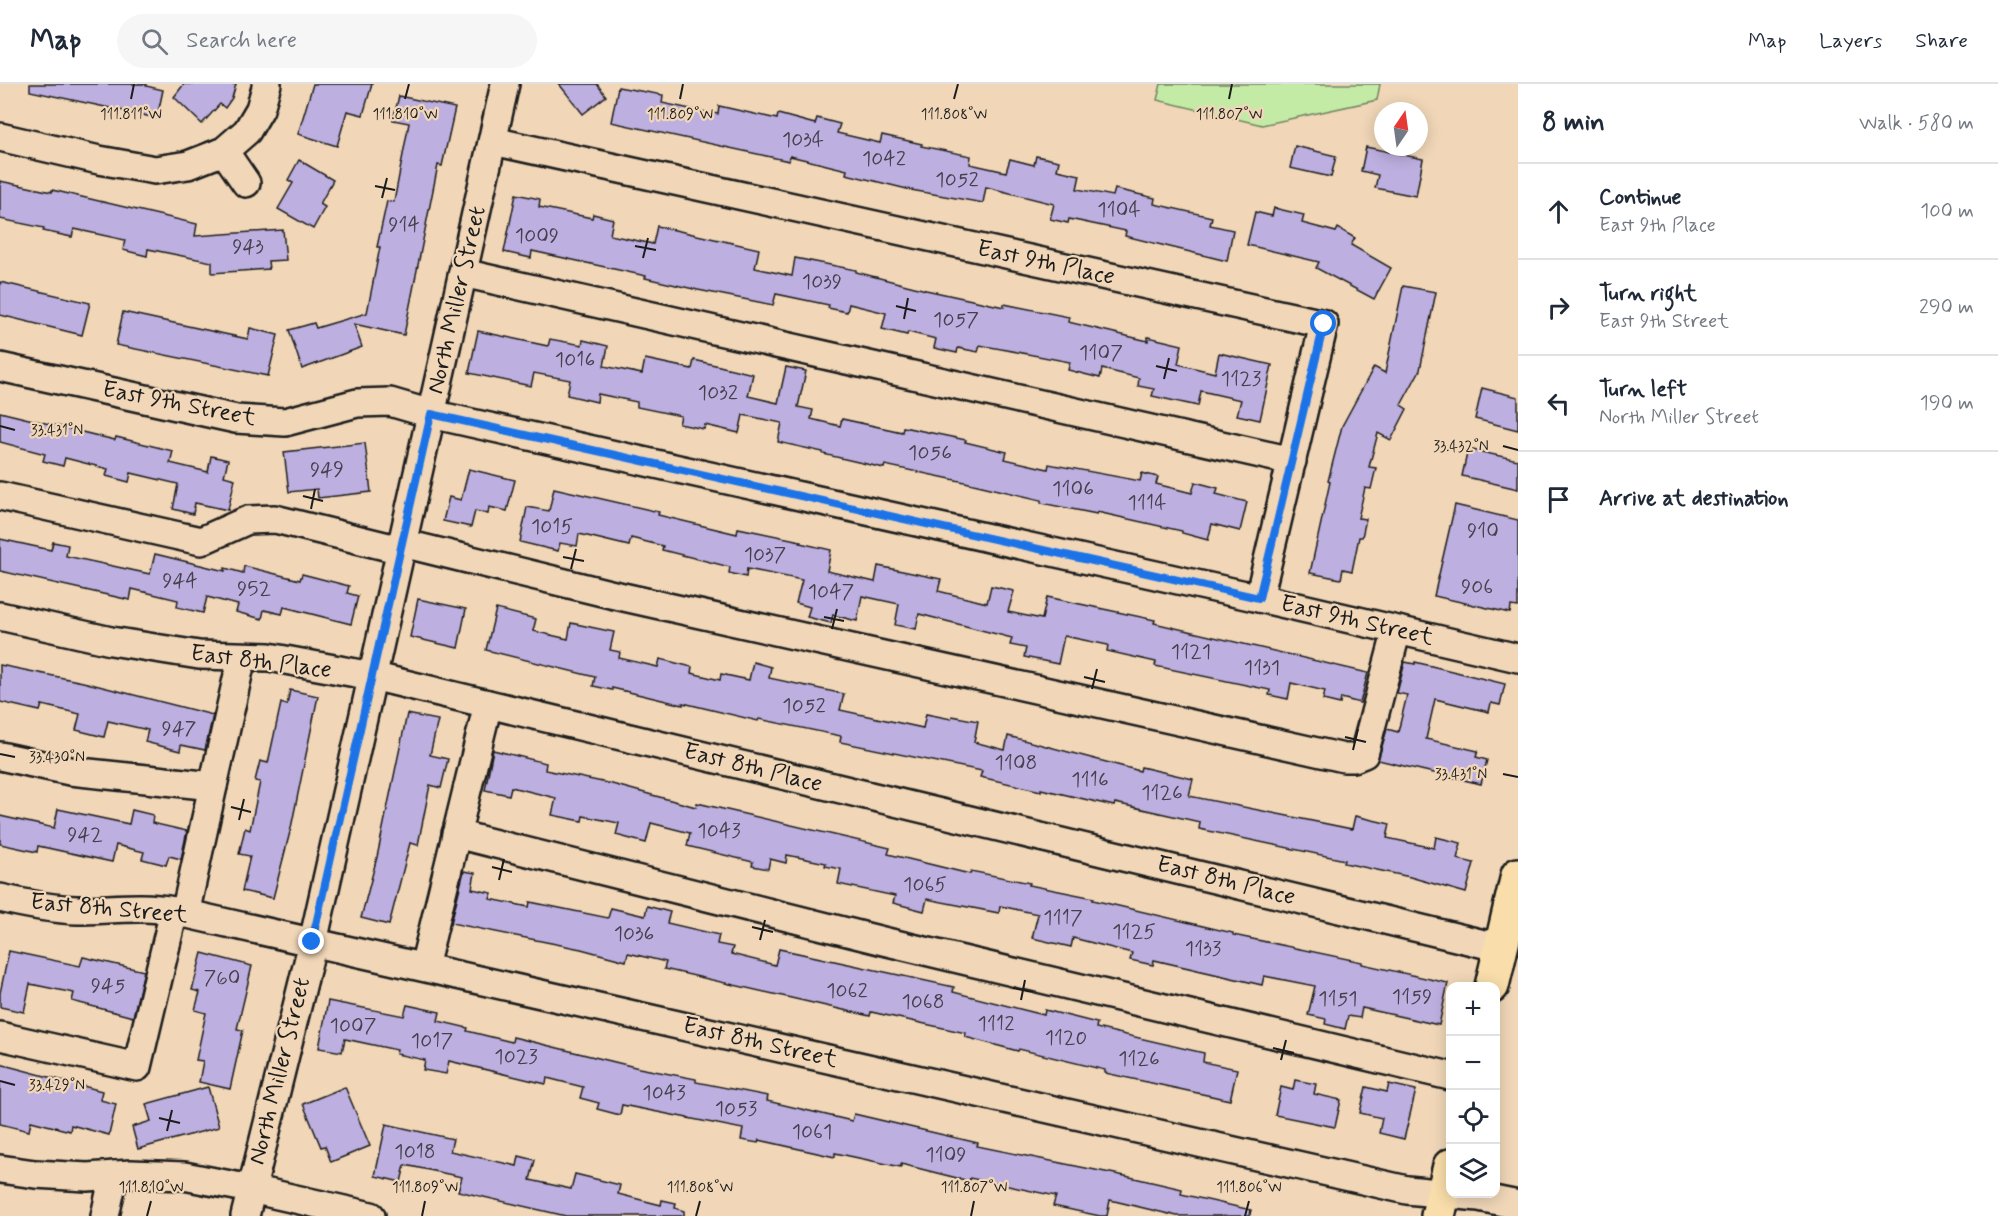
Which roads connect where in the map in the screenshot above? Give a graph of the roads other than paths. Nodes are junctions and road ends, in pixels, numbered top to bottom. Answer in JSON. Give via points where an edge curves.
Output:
{"nodes":[{"id":1,"x":267,"y":84,"type":"edge"},
{"id":2,"x":505,"y":84,"type":"edge"},
{"id":3,"x":0,"y":137,"type":"edge"},
{"id":4,"x":493,"y":141,"type":"junction"},
{"id":5,"x":225,"y":151,"type":"junction"},
{"id":6,"x":246,"y":183,"type":"dead end"},
{"id":7,"x":463,"y":273,"type":"junction"},
{"id":8,"x":0,"y":367,"type":"edge"},
{"id":9,"x":431,"y":414,"type":"junction"},
{"id":10,"x":1292,"y":461,"type":"junction"},
{"id":11,"x":0,"y":496,"type":"edge"},
{"id":12,"x":402,"y":547,"type":"junction"},
{"id":13,"x":1259,"y":598,"type":"junction"},
{"id":14,"x":0,"y":616,"type":"edge"},
{"id":15,"x":1397,"y":630,"type":"junction"},
{"id":16,"x":242,"y":657,"type":"junction"},
{"id":17,"x":1518,"y":658,"type":"edge"},
{"id":18,"x":372,"y":676,"type":"junction"},
{"id":19,"x":488,"y":704,"type":"junction"},
{"id":20,"x":0,"y":756,"type":"edge"},
{"id":21,"x":213,"y":786,"type":"junction"},
{"id":22,"x":456,"y":834,"type":"junction"},
{"id":23,"x":1518,"y":875,"type":"edge"},
{"id":24,"x":0,"y":898,"type":"edge"},
{"id":25,"x":179,"y":912,"type":"junction"},
{"id":26,"x":312,"y":942,"type":"junction"},
{"id":27,"x":1501,"y":948,"type":"junction"},
{"id":28,"x":424,"y":967,"type":"junction"},
{"id":29,"x":1493,"y":982,"type":"edge"},
{"id":30,"x":0,"y":1036,"type":"edge"},
{"id":31,"x":1446,"y":1075,"type":"edge"},
{"id":32,"x":0,"y":1169,"type":"edge"},
{"id":33,"x":114,"y":1175,"type":"junction"},
{"id":34,"x":251,"y":1189,"type":"junction"},
{"id":35,"x":1444,"y":1192,"type":"edge"},
{"id":36,"x":1518,"y":1205,"type":"edge"},
{"id":37,"x":105,"y":1216,"type":"edge"},
{"id":38,"x":245,"y":1216,"type":"edge"},
{"id":39,"x":371,"y":1216,"type":"edge"}],
"edges":[{"from":1,"to":5,"type":"street","via":[[260,109]]},
{"from":2,"to":4,"type":"street","name":"North Miller Street"},
{"from":3,"to":5,"type":"street","via":[[155,170],[188,165]]},
{"from":4,"to":7,"type":"street","name":"North Miller Street"},
{"from":4,"to":10,"type":"street","name":"East 9th Place","via":[[1324,324]]},
{"from":5,"to":6,"type":"street"},
{"from":7,"to":9,"type":"street","name":"North Miller Street"},
{"from":7,"to":10,"type":"street"},
{"from":8,"to":9,"type":"street","name":"East 9th Street","via":[[236,419],[285,422],[357,403],[390,402]]},
{"from":9,"to":12,"type":"street","name":"North Miller Street"},
{"from":9,"to":13,"type":"street","name":"East 9th Street"},
{"from":10,"to":13,"type":"street","name":"East 9th Place"},
{"from":11,"to":12,"type":"street","via":[[201,541],[248,520],[275,519]]},
{"from":12,"to":15,"type":"street","via":[[1344,758],[1364,754]]},
{"from":12,"to":18,"type":"street","name":"North Miller Street"},
{"from":13,"to":15,"type":"street","name":"East 9th Street"},
{"from":14,"to":16,"type":"street","name":"East 8th Place","via":[[111,641],[199,655]]},
{"from":15,"to":17,"type":"street","name":"East 9th Street"},
{"from":16,"to":18,"type":"street","name":"East 8th Place","via":[[269,657]]},
{"from":16,"to":21,"type":"street"},
{"from":18,"to":19,"type":"street","name":"East 8th Place"},
{"from":18,"to":26,"type":"street","name":"North Miller Street"},
{"from":19,"to":22,"type":"street"},
{"from":19,"to":27,"type":"street","name":"East 8th Place"},
{"from":20,"to":21,"type":"street","via":[[70,771]]},
{"from":21,"to":25,"type":"street"},
{"from":22,"to":28,"type":"street"},
{"from":22,"to":31,"type":"street"},
{"from":23,"to":27,"type":"main road"},
{"from":24,"to":25,"type":"street","name":"East 8th Street","via":[[51,908],[125,907]]},
{"from":25,"to":26,"type":"street","name":"East 8th Street"},
{"from":25,"to":30,"type":"street","via":[[136,1067]]},
{"from":26,"to":28,"type":"street","name":"East 8th Street"},
{"from":26,"to":34,"type":"street","name":"North Miller Street"},
{"from":27,"to":29,"type":"main road"},
{"from":28,"to":35,"type":"street","name":"East 8th Street","via":[[1407,1190]]},
{"from":32,"to":33,"type":"street","via":[[87,1177]]},
{"from":33,"to":34,"type":"street","via":[[184,1176]]},
{"from":33,"to":37,"type":"street"},
{"from":34,"to":38,"type":"street","name":"North Miller Street"},
{"from":34,"to":39,"type":"street"},
{"from":35,"to":36,"type":"street","name":"East 8th Street"}]}
